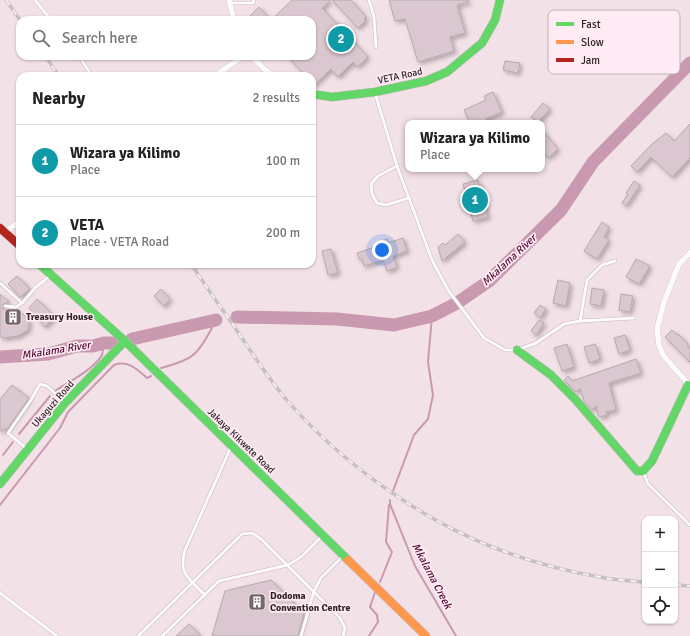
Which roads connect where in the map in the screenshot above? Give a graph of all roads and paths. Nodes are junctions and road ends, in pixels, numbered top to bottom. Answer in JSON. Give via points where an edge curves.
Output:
{"nodes":[{"id":1,"x":35,"y":0,"type":"edge"},
{"id":2,"x":254,"y":0,"type":"edge"},
{"id":3,"x":369,"y":0,"type":"edge"},
{"id":4,"x":500,"y":0,"type":"edge"},
{"id":5,"x":230,"y":2,"type":"edge"},
{"id":6,"x":48,"y":16,"type":"edge"},
{"id":7,"x":233,"y":16,"type":"edge"},
{"id":8,"x":376,"y":47,"type":"dead end"},
{"id":9,"x":82,"y":60,"type":"edge"},
{"id":10,"x":237,"y":60,"type":"edge"},
{"id":11,"x":256,"y":60,"type":"edge"},
{"id":12,"x":89,"y":72,"type":"edge"},
{"id":13,"x":221,"y":72,"type":"edge"},
{"id":14,"x":268,"y":72,"type":"edge"},
{"id":15,"x":375,"y":92,"type":"junction"},
{"id":16,"x":316,"y":95,"type":"edge"},
{"id":17,"x":398,"y":166,"type":"junction"},
{"id":18,"x":409,"y":198,"type":"junction"},
{"id":19,"x":16,"y":223,"type":"edge"},
{"id":20,"x":2,"y":230,"type":"edge"},
{"id":21,"x":16,"y":242,"type":"edge"},
{"id":22,"x":690,"y":253,"type":"edge"},
{"id":23,"x":615,"y":261,"type":"dead end"},
{"id":24,"x":43,"y":268,"type":"edge"},
{"id":25,"x":51,"y":275,"type":"junction"},
{"id":26,"x":0,"y":283,"type":"edge"},
{"id":27,"x":22,"y":303,"type":"junction"},
{"id":28,"x":5,"y":306,"type":"dead end"},
{"id":29,"x":634,"y":318,"type":"dead end"},
{"id":30,"x":580,"y":321,"type":"junction"},
{"id":31,"x":125,"y":341,"type":"junction"},
{"id":32,"x":517,"y":350,"type":"junction"},
{"id":33,"x":689,"y":386,"type":"edge"},
{"id":34,"x":65,"y":403,"type":"junction"},
{"id":35,"x":232,"y":446,"type":"junction"},
{"id":36,"x":27,"y":450,"type":"junction"},
{"id":37,"x":643,"y":471,"type":"junction"},
{"id":38,"x":0,"y":484,"type":"edge"},
{"id":39,"x":690,"y":524,"type":"edge"},
{"id":40,"x":323,"y":535,"type":"junction"},
{"id":41,"x":344,"y":555,"type":"junction"},
{"id":42,"x":288,"y":565,"type":"junction"},
{"id":43,"x":193,"y":582,"type":"junction"},
{"id":44,"x":314,"y":591,"type":"junction"},
{"id":45,"x":0,"y":593,"type":"edge"},
{"id":46,"x":205,"y":595,"type":"junction"},
{"id":47,"x":57,"y":636,"type":"edge"},
{"id":48,"x":138,"y":636,"type":"edge"},
{"id":49,"x":162,"y":636,"type":"edge"},
{"id":50,"x":301,"y":636,"type":"edge"},
{"id":51,"x":343,"y":636,"type":"edge"},
{"id":52,"x":426,"y":636,"type":"edge"}],
"edges":[{"from":1,"to":6,"type":"lane"},
{"from":2,"to":5,"type":"lane","via":[[253,4]]},
{"from":3,"to":8,"type":"lane","via":[[374,17]]},
{"from":4,"to":15,"type":"street","name":"VETA Road","via":[[495,20],[482,43],[447,72],[426,81]]},
{"from":5,"to":7,"type":"street"},
{"from":9,"to":12,"type":"lane"},
{"from":10,"to":13,"type":"street"},
{"from":11,"to":14,"type":"street"},
{"from":15,"to":16,"type":"street","name":"VETA Road","via":[[332,97]]},
{"from":15,"to":17,"type":"lane"},
{"from":17,"to":18,"type":"lane"},
{"from":17,"to":18,"type":"lane","via":[[378,176],[370,184],[372,194],[377,203],[386,205]]},
{"from":18,"to":32,"type":"lane","via":[[432,260],[457,303],[484,338],[505,350]]},
{"from":19,"to":20,"type":"street"},
{"from":20,"to":21,"type":"street"},
{"from":22,"to":33,"type":"street","via":[[679,264],[664,302],[657,329],[663,355]]},
{"from":23,"to":30,"type":"lane","via":[[602,265],[587,280]]},
{"from":24,"to":25,"type":"street","name":"Jakaya Kikwete Road"},
{"from":25,"to":27,"type":"lane"},
{"from":25,"to":31,"type":"street","name":"Jakaya Kikwete Road"},
{"from":26,"to":27,"type":"lane"},
{"from":27,"to":28,"type":"lane","via":[[16,307]]},
{"from":29,"to":30,"type":"lane"},
{"from":30,"to":32,"type":"lane","via":[[564,324],[536,343]]},
{"from":31,"to":34,"type":"street","name":"Ukaguzi Road"},
{"from":31,"to":35,"type":"street","name":"Jakaya Kikwete Road"},
{"from":32,"to":37,"type":"street","via":[[551,375],[637,471]]},
{"from":33,"to":37,"type":"street","via":[[652,460]]},
{"from":34,"to":36,"type":"street","name":"Ukaguzi Road"},
{"from":34,"to":36,"type":"lane","via":[[47,386],[40,384],[8,433]]},
{"from":35,"to":40,"type":"street","name":"Jakaya Kikwete Road"},
{"from":35,"to":43,"type":"lane","via":[[182,560],[182,569]]},
{"from":36,"to":38,"type":"street","name":"Ukaguzi Road"},
{"from":37,"to":39,"type":"lane","via":[[648,484]]},
{"from":40,"to":41,"type":"street","name":"Jakaya Kikwete Road"},
{"from":40,"to":42,"type":"lane","via":[[301,557]]},
{"from":41,"to":44,"type":"lane","via":[[321,578]]},
{"from":41,"to":52,"type":"street","name":"Jakaya Kikwete Road"},
{"from":42,"to":43,"type":"lane","via":[[261,538],[252,533],[242,534]]},
{"from":42,"to":44,"type":"lane"},
{"from":42,"to":46,"type":"lane","via":[[220,581]]},
{"from":43,"to":46,"type":"lane"},
{"from":43,"to":48,"type":"lane"},
{"from":44,"to":50,"type":"lane"},
{"from":44,"to":51,"type":"lane","via":[[340,618],[345,628]]},
{"from":45,"to":47,"type":"lane"},
{"from":46,"to":49,"type":"lane"}]}
